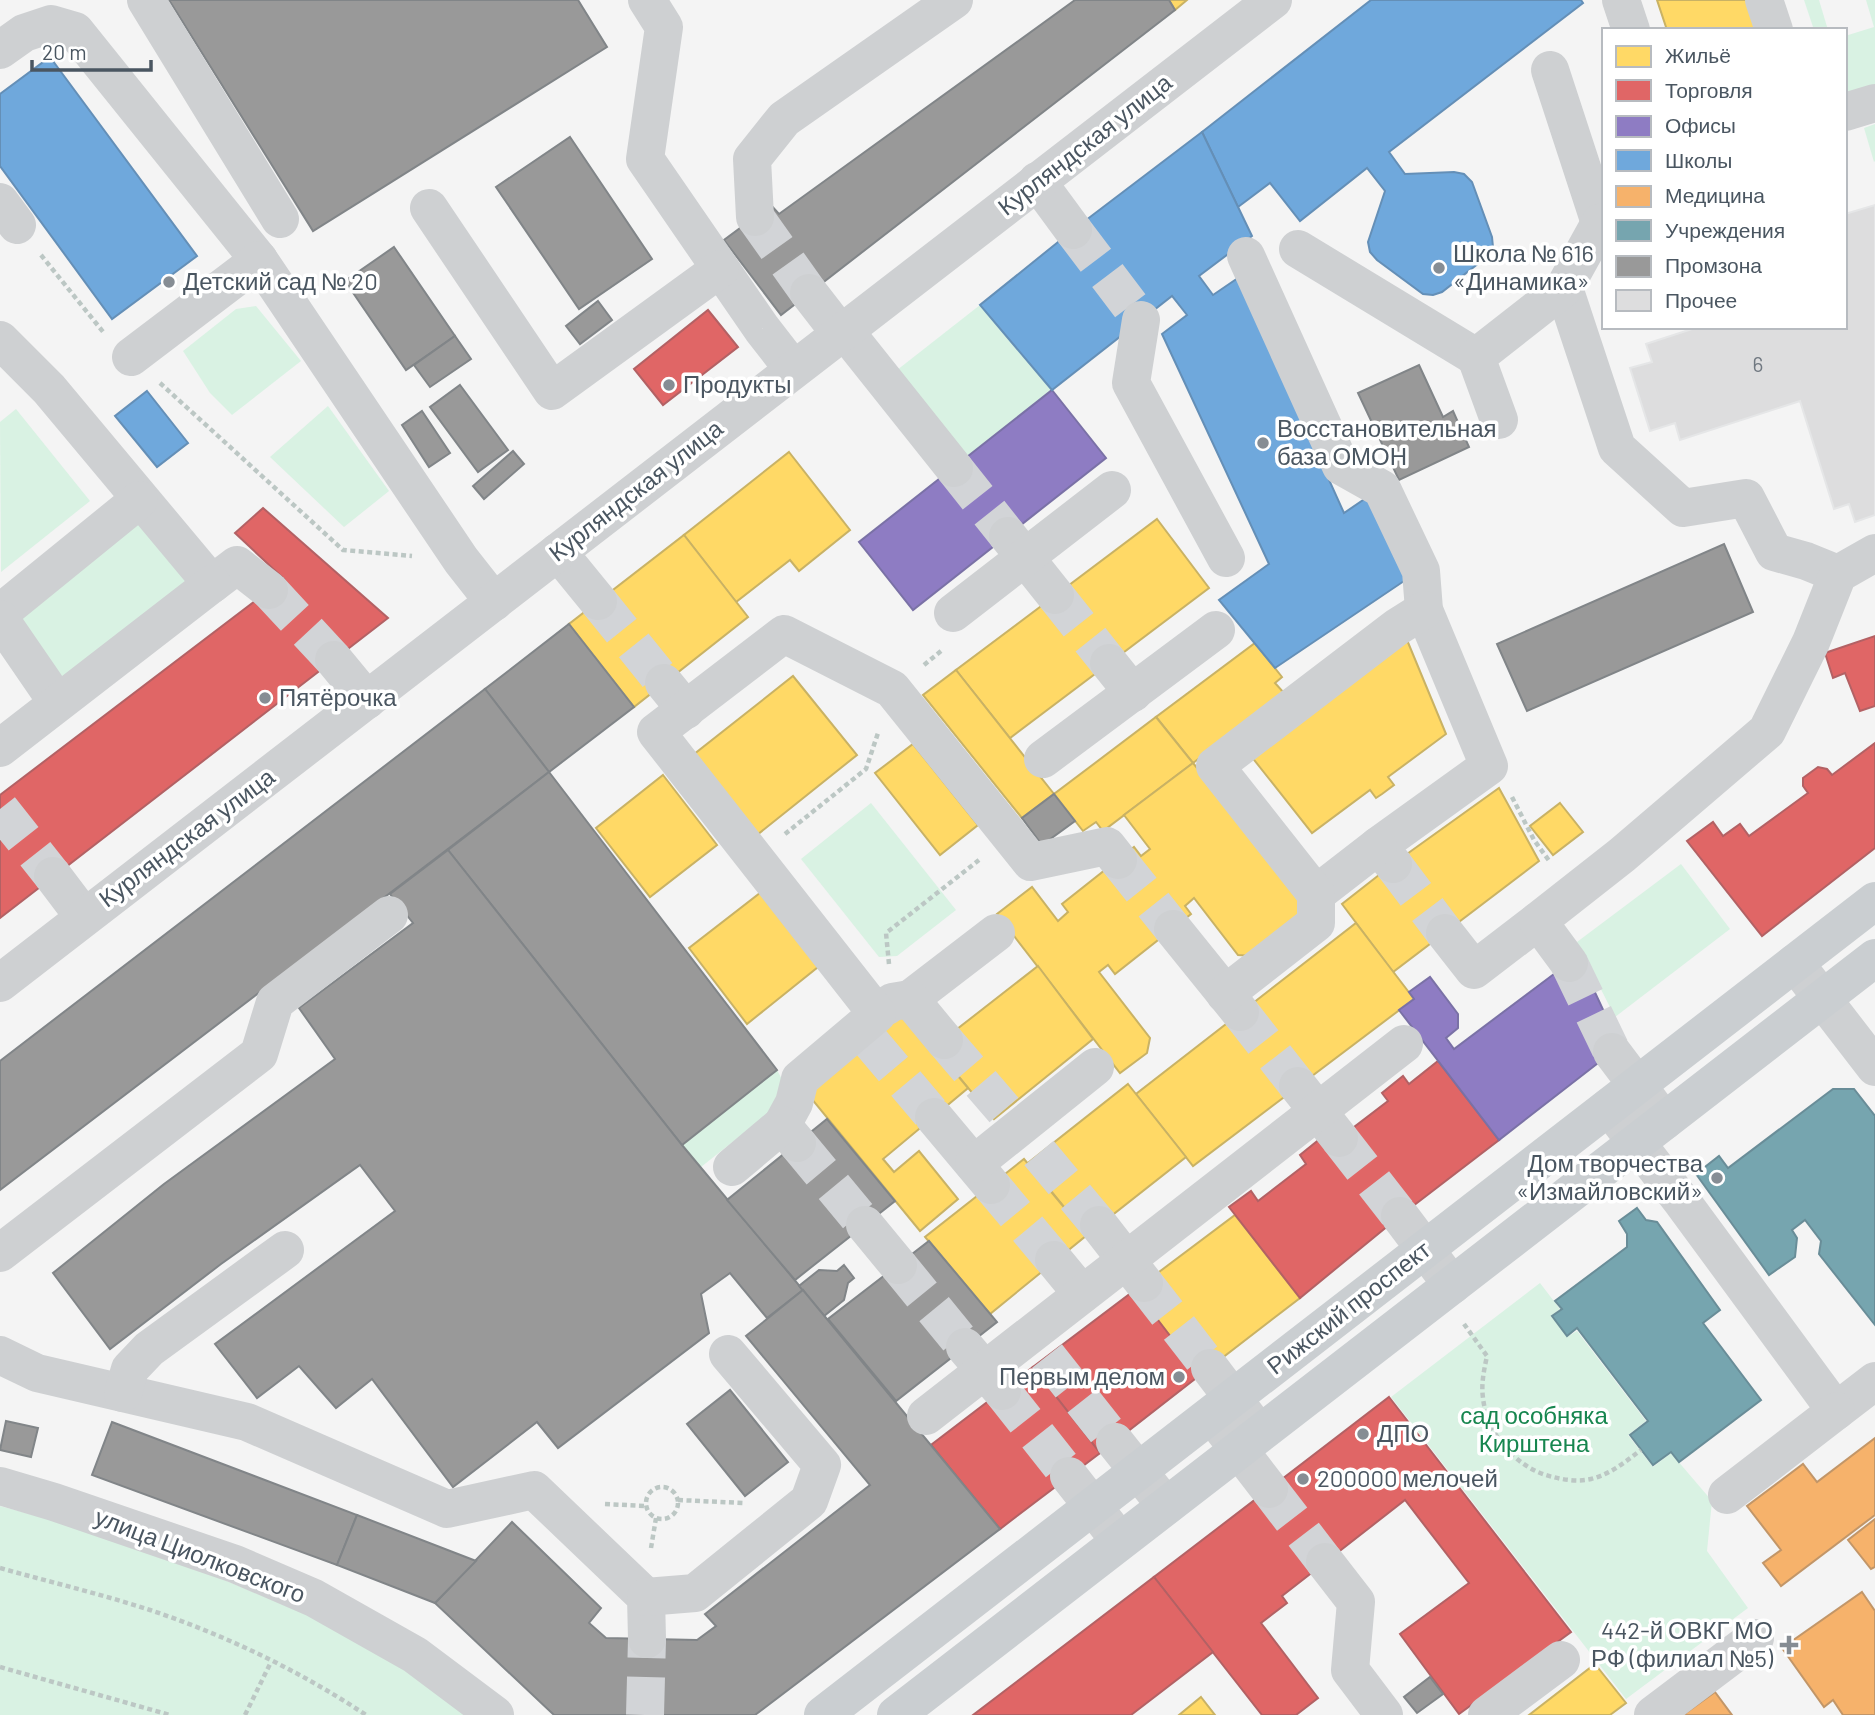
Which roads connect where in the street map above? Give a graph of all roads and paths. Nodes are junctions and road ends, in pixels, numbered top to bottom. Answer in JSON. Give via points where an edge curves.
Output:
{"nodes":[{"id":1,"x":146,"y":0,"type":"edge"},
{"id":2,"x":648,"y":0,"type":"edge"},
{"id":3,"x":954,"y":0,"type":"edge"},
{"id":4,"x":1621,"y":0,"type":"edge"},
{"id":5,"x":1765,"y":0,"type":"edge"},
{"id":6,"x":1264,"y":2,"type":"edge"},
{"id":7,"x":1630,"y":28,"type":"edge"},
{"id":8,"x":1773,"y":28,"type":"edge"},
{"id":9,"x":0,"y":51,"type":"edge"},
{"id":10,"x":1550,"y":70,"type":"dead end"},
{"id":11,"x":1875,"y":103,"type":"edge"},
{"id":12,"x":1847,"y":111,"type":"edge"},
{"id":13,"x":1037,"y":181,"type":"junction"},
{"id":14,"x":429,"y":208,"type":"dead end"},
{"id":15,"x":9,"y":213,"type":"edge"},
{"id":16,"x":755,"y":217,"type":"tunnel mouth"},
{"id":17,"x":280,"y":219,"type":"dead end"},
{"id":18,"x":1602,"y":222,"type":"edge"},
{"id":19,"x":1073,"y":230,"type":"tunnel mouth"},
{"id":20,"x":1298,"y":248,"type":"dead end"},
{"id":21,"x":1246,"y":256,"type":"dead end"},
{"id":22,"x":259,"y":260,"type":"junction"},
{"id":23,"x":720,"y":269,"type":"junction"},
{"id":24,"x":1564,"y":288,"type":"junction"},
{"id":25,"x":809,"y":293,"type":"tunnel mouth"},
{"id":26,"x":1141,"y":320,"type":"dead end"},
{"id":27,"x":842,"y":332,"type":"junction"},
{"id":28,"x":0,"y":340,"type":"edge"},
{"id":29,"x":131,"y":356,"type":"junction"},
{"id":30,"x":1476,"y":357,"type":"junction"},
{"id":31,"x":793,"y":369,"type":"junction"},
{"id":32,"x":1499,"y":420,"type":"dead end"},
{"id":33,"x":954,"y":468,"type":"tunnel mouth"},
{"id":34,"x":1112,"y":490,"type":"dead end"},
{"id":35,"x":139,"y":499,"type":"junction"},
{"id":36,"x":1016,"y":547,"type":"junction"},
{"id":37,"x":558,"y":552,"type":"junction"},
{"id":38,"x":1875,"y":553,"type":"edge"},
{"id":39,"x":1226,"y":558,"type":"dead end"},
{"id":40,"x":461,"y":560,"type":"junction"},
{"id":41,"x":1838,"y":574,"type":"junction"},
{"id":42,"x":212,"y":584,"type":"junction"},
{"id":43,"x":269,"y":590,"type":"tunnel mouth"},
{"id":44,"x":1055,"y":596,"type":"tunnel mouth"},
{"id":45,"x":598,"y":601,"type":"tunnel mouth"},
{"id":46,"x":494,"y":602,"type":"junction"},
{"id":47,"x":1424,"y":610,"type":"junction"},
{"id":48,"x":0,"y":613,"type":"edge"},
{"id":49,"x":953,"y":613,"type":"joint"},
{"id":50,"x":0,"y":619,"type":"edge"},
{"id":51,"x":1216,"y":630,"type":"dead end"},
{"id":52,"x":334,"y":660,"type":"tunnel mouth"},
{"id":53,"x":1109,"y":663,"type":"tunnel mouth"},
{"id":54,"x":892,"y":690,"type":"junction"},
{"id":55,"x":1133,"y":693,"type":"junction"},
{"id":56,"x":367,"y":700,"type":"junction"},
{"id":57,"x":57,"y":702,"type":"junction"},
{"id":58,"x":0,"y":748,"type":"edge"},
{"id":59,"x":1043,"y":760,"type":"dead end"},
{"id":60,"x":1489,"y":766,"type":"junction"},
{"id":61,"x":1010,"y":836,"type":"junction"},
{"id":62,"x":754,"y":859,"type":"junction"},
{"id":63,"x":1118,"y":860,"type":"tunnel mouth"},
{"id":64,"x":53,"y":876,"type":"tunnel mouth"},
{"id":65,"x":1573,"y":893,"type":"junction"},
{"id":66,"x":1316,"y":894,"type":"junction"},
{"id":67,"x":1875,"y":901,"type":"edge"},
{"id":68,"x":389,"y":915,"type":"dead end"},
{"id":69,"x":84,"y":917,"type":"junction"},
{"id":70,"x":1538,"y":920,"type":"junction"},
{"id":71,"x":1840,"y":928,"type":"junction"},
{"id":72,"x":1173,"y":929,"type":"tunnel mouth"},
{"id":73,"x":996,"y":933,"type":"dead end"},
{"id":74,"x":1445,"y":933,"type":"tunnel mouth"},
{"id":75,"x":1569,"y":963,"type":"tunnel mouth"},
{"id":76,"x":1795,"y":963,"type":"junction"},
{"id":77,"x":1872,"y":965,"type":"edge"},
{"id":78,"x":0,"y":983,"type":"edge"},
{"id":79,"x":1823,"y":998,"type":"junction"},
{"id":80,"x":881,"y":1017,"type":"junction"},
{"id":81,"x":944,"y":1040,"type":"tunnel mouth"},
{"id":82,"x":1404,"y":1044,"type":"dead end"},
{"id":83,"x":1612,"y":1052,"type":"tunnel mouth"},
{"id":84,"x":1095,"y":1067,"type":"dead end"},
{"id":85,"x":1875,"y":1067,"type":"edge"},
{"id":86,"x":1623,"y":1096,"type":"junction"},
{"id":87,"x":934,"y":1117,"type":"tunnel mouth"},
{"id":88,"x":1650,"y":1131,"type":"junction"},
{"id":89,"x":732,"y":1167,"type":"dead end"},
{"id":90,"x":1400,"y":1216,"type":"tunnel mouth"},
{"id":91,"x":865,"y":1225,"type":"tunnel mouth"},
{"id":92,"x":1099,"y":1225,"type":"tunnel mouth"},
{"id":93,"x":1425,"y":1249,"type":"junction"},
{"id":94,"x":285,"y":1250,"type":"dead end"},
{"id":95,"x":0,"y":1252,"type":"edge"},
{"id":96,"x":1055,"y":1260,"type":"tunnel mouth"},
{"id":97,"x":898,"y":1265,"type":"tunnel mouth"},
{"id":98,"x":1135,"y":1271,"type":"junction"},
{"id":99,"x":1452,"y":1285,"type":"junction"},
{"id":100,"x":1082,"y":1294,"type":"junction"},
{"id":101,"x":1463,"y":1324,"type":"dead end"},
{"id":102,"x":728,"y":1354,"type":"dead end"},
{"id":103,"x":0,"y":1355,"type":"edge"},
{"id":104,"x":1210,"y":1368,"type":"tunnel mouth"},
{"id":105,"x":1875,"y":1381,"type":"edge"},
{"id":106,"x":123,"y":1393,"type":"junction"},
{"id":107,"x":1222,"y":1406,"type":"junction"},
{"id":108,"x":1836,"y":1411,"type":"junction"},
{"id":109,"x":926,"y":1416,"type":"dead end"},
{"id":110,"x":1115,"y":1441,"type":"tunnel mouth"},
{"id":111,"x":1249,"y":1442,"type":"junction"},
{"id":112,"x":1641,"y":1450,"type":"dead end"},
{"id":113,"x":1138,"y":1471,"type":"junction"},
{"id":114,"x":1069,"y":1476,"type":"tunnel mouth"},
{"id":115,"x":0,"y":1486,"type":"edge"},
{"id":116,"x":1269,"y":1489,"type":"tunnel mouth"},
{"id":117,"x":673,"y":1491,"type":"joint"},
{"id":118,"x":1727,"y":1495,"type":"dead end"},
{"id":119,"x":1093,"y":1506,"type":"junction"},
{"id":120,"x":1166,"y":1506,"type":"junction"},
{"id":121,"x":1120,"y":1541,"type":"junction"},
{"id":122,"x":1325,"y":1562,"type":"tunnel mouth"},
{"id":123,"x":0,"y":1568,"type":"edge"},
{"id":124,"x":646,"y":1597,"type":"junction"},
{"id":125,"x":1755,"y":1638,"type":"dead end"},
{"id":126,"x":647,"y":1639,"type":"tunnel mouth"},
{"id":127,"x":1561,"y":1660,"type":"dead end"},
{"id":128,"x":271,"y":1662,"type":"junction"},
{"id":129,"x":0,"y":1667,"type":"edge"},
{"id":130,"x":873,"y":1677,"type":"junction"},
{"id":131,"x":900,"y":1714,"type":"edge"},
{"id":132,"x":170,"y":1715,"type":"edge"},
{"id":133,"x":245,"y":1715,"type":"edge"},
{"id":134,"x":366,"y":1715,"type":"edge"},
{"id":135,"x":495,"y":1715,"type":"edge"},
{"id":136,"x":823,"y":1715,"type":"edge"},
{"id":137,"x":1384,"y":1715,"type":"edge"},
{"id":138,"x":1487,"y":1715,"type":"edge"},
{"id":139,"x":1653,"y":1715,"type":"edge"}],
"edges":[{"from":1,"to":17,"type":"street"},
{"from":2,"to":23,"type":"street","via":[[664,27],[645,159]]},
{"from":3,"to":16,"type":"street","via":[[784,119],[752,159]]},
{"from":4,"to":7,"type":"street"},
{"from":5,"to":8,"type":"street"},
{"from":6,"to":13,"type":"street","name":"Курляндская улица"},
{"from":9,"to":22,"type":"street","via":[[24,33],[51,24],[75,30]]},
{"from":10,"to":18,"type":"street"},
{"from":11,"to":12,"type":"street"},
{"from":13,"to":19,"type":"street"},
{"from":13,"to":27,"type":"street","name":"Курляндская улица"},
{"from":14,"to":23,"type":"street","via":[[552,391]]},
{"from":15,"to":29,"type":"path","via":[[97,328]]},
{"from":18,"to":24,"type":"street"},
{"from":20,"to":30,"type":"street"},
{"from":21,"to":47,"type":"street","via":[[1341,466],[1382,489],[1422,571]]},
{"from":22,"to":29,"type":"street"},
{"from":22,"to":40,"type":"street"},
{"from":23,"to":31,"type":"street"},
{"from":24,"to":30,"type":"street"},
{"from":24,"to":41,"type":"street","via":[[1617,448],[1683,508],[1745,498],[1774,552]]},
{"from":25,"to":27,"type":"street"},
{"from":26,"to":39,"type":"street","via":[[1131,383]]},
{"from":27,"to":31,"type":"street","name":"Курляндская улица"},
{"from":27,"to":33,"type":"street"},
{"from":28,"to":35,"type":"street","via":[[49,388]]},
{"from":29,"to":40,"type":"path","via":[[343,550]]},
{"from":30,"to":32,"type":"street"},
{"from":31,"to":37,"type":"street","name":"Курляндская улица"},
{"from":34,"to":36,"type":"street"},
{"from":35,"to":42,"type":"street"},
{"from":35,"to":48,"type":"street"},
{"from":36,"to":44,"type":"street"},
{"from":36,"to":49,"type":"street"},
{"from":37,"to":45,"type":"street"},
{"from":37,"to":46,"type":"street","name":"Курляндская улица"},
{"from":38,"to":41,"type":"street"},
{"from":40,"to":46,"type":"street"},
{"from":41,"to":65,"type":"street","via":[[1767,731]]},
{"from":42,"to":43,"type":"street","via":[[237,565]]},
{"from":42,"to":57,"type":"street"},
{"from":46,"to":56,"type":"street","name":"Курляндская улица"},
{"from":47,"to":60,"type":"street"},
{"from":47,"to":66,"type":"street","via":[[1215,766]]},
{"from":49,"to":54,"type":"path","via":[[961,636]]},
{"from":50,"to":57,"type":"street"},
{"from":51,"to":55,"type":"street"},
{"from":52,"to":56,"type":"street"},
{"from":53,"to":55,"type":"street"},
{"from":54,"to":61,"type":"street"},
{"from":54,"to":62,"type":"path","via":[[866,768]]},
{"from":54,"to":62,"type":"street","via":[[785,634],[675,697],[656,732]]},
{"from":55,"to":59,"type":"street"},
{"from":56,"to":69,"type":"street","name":"Курляндская улица"},
{"from":57,"to":58,"type":"street"},
{"from":60,"to":65,"type":"path"},
{"from":60,"to":66,"type":"street","via":[[1385,855]]},
{"from":61,"to":63,"type":"street","via":[[1031,862],[1107,846]]},
{"from":61,"to":80,"type":"path","via":[[886,933]]},
{"from":62,"to":80,"type":"street"},
{"from":64,"to":69,"type":"street"},
{"from":65,"to":70,"type":"street"},
{"from":66,"to":72,"type":"street","via":[[1316,923],[1232,1003]]},
{"from":67,"to":71,"type":"main road","name":"Рижский проспект"},
{"from":68,"to":95,"type":"street","via":[[275,1002],[259,1054]]},
{"from":69,"to":78,"type":"street","name":"Курляндская улица"},
{"from":70,"to":74,"type":"street","via":[[1474,970]]},
{"from":70,"to":75,"type":"street"},
{"from":71,"to":76,"type":"main road","name":"Рижский проспект"},
{"from":71,"to":77,"type":"street"},
{"from":73,"to":80,"type":"street"},
{"from":76,"to":79,"type":"street"},
{"from":76,"to":86,"type":"main road","name":"Рижский проспект"},
{"from":77,"to":79,"type":"main road","name":"Рижский проспект"},
{"from":79,"to":85,"type":"street"},
{"from":79,"to":88,"type":"main road","name":"Рижский проспект"},
{"from":80,"to":81,"type":"street"},
{"from":80,"to":89,"type":"street","via":[[800,1079],[789,1134]]},
{"from":82,"to":98,"type":"street"},
{"from":83,"to":86,"type":"street"},
{"from":84,"to":87,"type":"street","via":[[1020,1131],[983,1175]]},
{"from":86,"to":88,"type":"street"},
{"from":86,"to":93,"type":"main road","name":"Рижский проспект"},
{"from":88,"to":99,"type":"main road","name":"Рижский проспект"},
{"from":88,"to":108,"type":"street"},
{"from":90,"to":93,"type":"street"},
{"from":91,"to":97,"type":"street"},
{"from":92,"to":98,"type":"street"},
{"from":93,"to":99,"type":"street"},
{"from":93,"to":107,"type":"main road","name":"Рижский проспект"},
{"from":94,"to":106,"type":"street","via":[[149,1349],[130,1369]]},
{"from":96,"to":100,"type":"street"},
{"from":98,"to":100,"type":"street"},
{"from":99,"to":111,"type":"main road","name":"Рижский проспект"},
{"from":100,"to":109,"type":"street","via":[[1039,1345],[984,1369]]},
{"from":101,"to":112,"type":"path","via":[[1487,1356],[1483,1398],[1488,1419],[1497,1438],[1527,1467],[1546,1476],[1588,1480],[1614,1471]]},
{"from":102,"to":124,"type":"street","via":[[821,1465],[808,1501],[695,1593]]},
{"from":103,"to":106,"type":"street","via":[[37,1373]]},
{"from":104,"to":107,"type":"street"},
{"from":105,"to":108,"type":"street"},
{"from":106,"to":124,"type":"street","via":[[247,1422],[447,1509],[534,1490]]},
{"from":107,"to":111,"type":"street"},
{"from":107,"to":113,"type":"main road","name":"Рижский проспект"},
{"from":108,"to":118,"type":"street"},
{"from":110,"to":113,"type":"street"},
{"from":111,"to":116,"type":"street"},
{"from":111,"to":120,"type":"main road","name":"Рижский проспект"},
{"from":113,"to":119,"type":"main road","name":"Рижский проспект"},
{"from":113,"to":120,"type":"street"},
{"from":114,"to":119,"type":"street"},
{"from":115,"to":135,"type":"street","name":"улица Циолковского","via":[[235,1564],[314,1598],[415,1655]]},
{"from":117,"to":117,"type":"path","via":[[678,1505],[674,1514],[664,1520],[653,1517],[646,1509],[649,1493],[663,1487]]},
{"from":119,"to":121,"type":"street"},
{"from":119,"to":130,"type":"main road","name":"Рижский проспект"},
{"from":120,"to":121,"type":"main road","name":"Рижский проспект"},
{"from":121,"to":131,"type":"main road","name":"Рижский проспект"},
{"from":122,"to":137,"type":"street","via":[[1356,1602],[1350,1670]]},
{"from":123,"to":128,"type":"path","via":[[148,1609],[209,1631]]},
{"from":124,"to":126,"type":"street"},
{"from":125,"to":139,"type":"street"},
{"from":127,"to":138,"type":"street"},
{"from":128,"to":133,"type":"path"},
{"from":128,"to":134,"type":"path","via":[[327,1688]]},
{"from":129,"to":132,"type":"path"},
{"from":130,"to":131,"type":"street"},
{"from":130,"to":136,"type":"main road","name":"Рижский проспект"}]}
